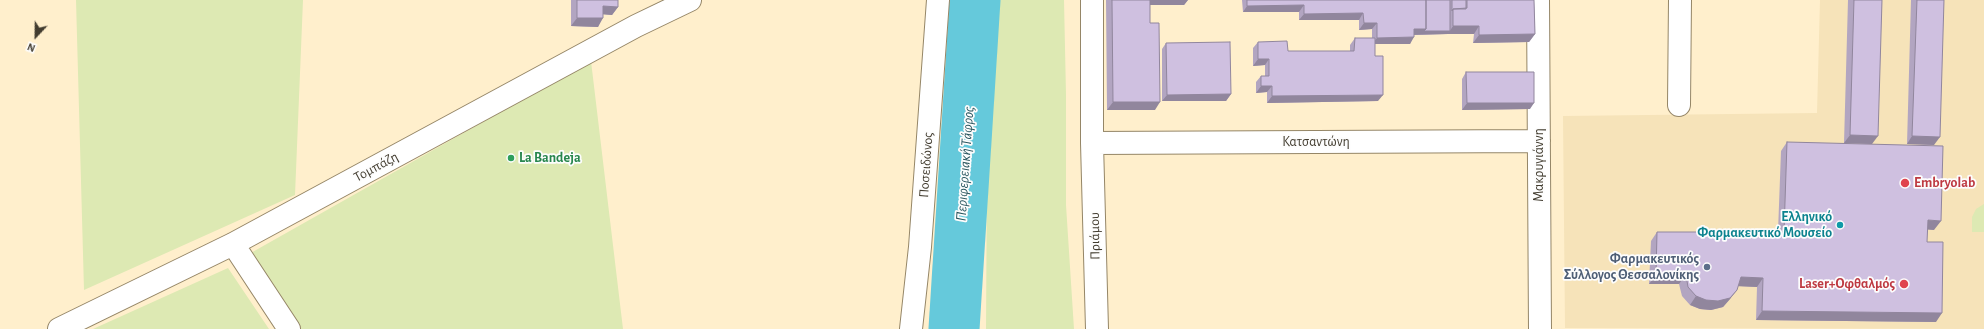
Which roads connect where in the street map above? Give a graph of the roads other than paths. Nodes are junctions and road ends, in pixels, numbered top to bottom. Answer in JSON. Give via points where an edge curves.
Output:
{"nodes":[{"id":1,"x":690,"y":0,"type":"edge"},
{"id":2,"x":938,"y":0,"type":"edge"},
{"id":3,"x":1092,"y":0,"type":"edge"},
{"id":4,"x":1538,"y":0,"type":"edge"},
{"id":5,"x":1680,"y":0,"type":"edge"},
{"id":6,"x":1678,"y":105,"type":"dead end"},
{"id":7,"x":1539,"y":141,"type":"junction"},
{"id":8,"x":1092,"y":143,"type":"junction"},
{"id":9,"x":232,"y":244,"type":"junction"},
{"id":10,"x":59,"y":329,"type":"edge"},
{"id":11,"x":289,"y":329,"type":"edge"},
{"id":12,"x":911,"y":329,"type":"edge"},
{"id":13,"x":1097,"y":329,"type":"edge"},
{"id":14,"x":1540,"y":329,"type":"edge"}],
"edges":[{"from":1,"to":9,"type":"street","name":"Τομπάζη"},
{"from":2,"to":12,"type":"street","name":"Ποσειδώνος","via":[[920,247]]},
{"from":3,"to":8,"type":"street","name":"Πριάμου"},
{"from":4,"to":7,"type":"street","name":"Μακρυγιάννη"},
{"from":5,"to":6,"type":"street"},
{"from":7,"to":8,"type":"street","name":"Κατσαντώνη"},
{"from":7,"to":14,"type":"street","name":"Μακρυγιάννη"},
{"from":8,"to":13,"type":"street","name":"Πριάμου"},
{"from":9,"to":10,"type":"street","name":"Τομπάζη"},
{"from":9,"to":11,"type":"street"}]}
